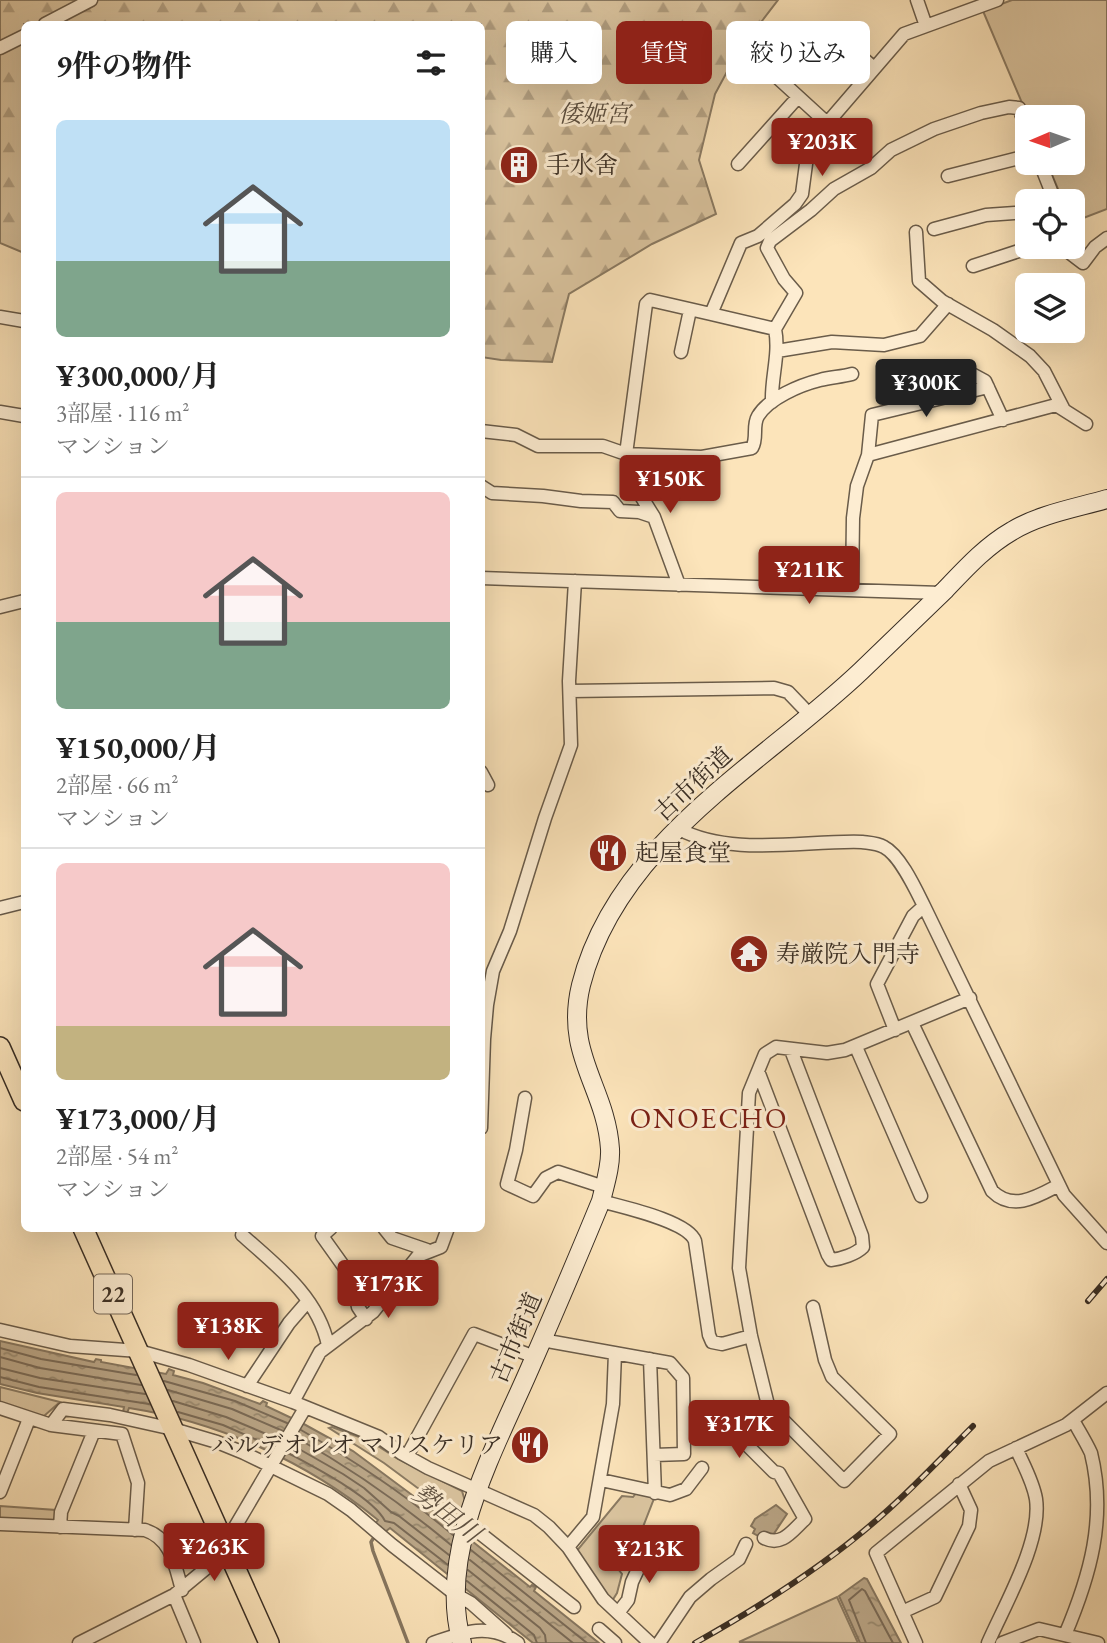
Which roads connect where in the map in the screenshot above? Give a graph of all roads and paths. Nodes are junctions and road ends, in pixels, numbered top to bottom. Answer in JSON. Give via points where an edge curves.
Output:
{"nodes":[{"id":1,"x":91,"y":0,"type":"edge"},
{"id":2,"x":917,"y":0,"type":"edge"},
{"id":3,"x":992,"y":1,"type":"edge"},
{"id":4,"x":51,"y":21,"type":"edge"},
{"id":5,"x":926,"y":26,"type":"junction"},
{"id":6,"x":21,"y":38,"type":"edge"},
{"id":7,"x":0,"y":48,"type":"edge"},
{"id":8,"x":870,"y":64,"type":"edge"},
{"id":9,"x":874,"y":68,"type":"junction"},
{"id":10,"x":784,"y":84,"type":"edge"},
{"id":11,"x":798,"y":97,"type":"junction"},
{"id":12,"x":1015,"y":108,"type":"edge"},
{"id":13,"x":827,"y":123,"type":"junction"},
{"id":14,"x":1015,"y":159,"type":"edge"},
{"id":15,"x":738,"y":164,"type":"dead end"},
{"id":16,"x":948,"y":176,"type":"dead end"},
{"id":17,"x":1015,"y":213,"type":"edge"},
{"id":18,"x":934,"y":229,"type":"dead end"},
{"id":19,"x":916,"y":232,"type":"dead end"},
{"id":20,"x":1107,"y":237,"type":"edge"},
{"id":21,"x":1015,"y":253,"type":"edge"},
{"id":22,"x":1078,"y":259,"type":"edge"},
{"id":23,"x":973,"y":267,"type":"dead end"},
{"id":24,"x":948,"y":303,"type":"junction"},
{"id":25,"x":690,"y":310,"type":"junction"},
{"id":26,"x":711,"y":314,"type":"junction"},
{"id":27,"x":0,"y":317,"type":"edge"},
{"id":28,"x":21,"y":320,"type":"edge"},
{"id":29,"x":775,"y":329,"type":"junction"},
{"id":30,"x":777,"y":351,"type":"junction"},
{"id":31,"x":681,"y":352,"type":"dead end"},
{"id":32,"x":958,"y":367,"type":"dead end"},
{"id":33,"x":852,"y":374,"type":"dead end"},
{"id":34,"x":989,"y":387,"type":"junction"},
{"id":35,"x":772,"y":402,"type":"junction"},
{"id":36,"x":1063,"y":408,"type":"junction"},
{"id":37,"x":0,"y":412,"type":"edge"},
{"id":38,"x":21,"y":416,"type":"edge"},
{"id":39,"x":1003,"y":419,"type":"junction"},
{"id":40,"x":1086,"y":424,"type":"dead end"},
{"id":41,"x":485,"y":431,"type":"edge"},
{"id":42,"x":626,"y":454,"type":"junction"},
{"id":43,"x":868,"y":454,"type":"junction"},
{"id":44,"x":485,"y":489,"type":"edge"},
{"id":45,"x":1107,"y":499,"type":"edge"},
{"id":46,"x":654,"y":517,"type":"junction"},
{"id":47,"x":485,"y":578,"type":"edge"},
{"id":48,"x":575,"y":581,"type":"junction"},
{"id":49,"x":679,"y":585,"type":"junction"},
{"id":50,"x":852,"y":590,"type":"junction"},
{"id":51,"x":941,"y":593,"type":"junction"},
{"id":52,"x":21,"y":602,"type":"edge"},
{"id":53,"x":0,"y":607,"type":"edge"},
{"id":54,"x":570,"y":691,"type":"junction"},
{"id":55,"x":811,"y":716,"type":"junction"},
{"id":56,"x":485,"y":779,"type":"edge"},
{"id":57,"x":488,"y":785,"type":"dead end"},
{"id":58,"x":679,"y":829,"type":"junction"},
{"id":59,"x":21,"y":903,"type":"edge"},
{"id":60,"x":924,"y":906,"type":"junction"},
{"id":61,"x":0,"y":908,"type":"edge"},
{"id":62,"x":970,"y":998,"type":"junction"},
{"id":63,"x":485,"y":1000,"type":"edge"},
{"id":64,"x":912,"y":1023,"type":"junction"},
{"id":65,"x":895,"y":1030,"type":"junction"},
{"id":66,"x":0,"y":1047,"type":"edge"},
{"id":67,"x":856,"y":1047,"type":"junction"},
{"id":68,"x":791,"y":1050,"type":"junction"},
{"id":69,"x":758,"y":1071,"type":"junction"},
{"id":70,"x":21,"y":1094,"type":"edge"},
{"id":71,"x":525,"y":1098,"type":"dead end"},
{"id":72,"x":1059,"y":1185,"type":"junction"},
{"id":73,"x":602,"y":1194,"type":"junction"},
{"id":74,"x":921,"y":1196,"type":"dead end"},
{"id":75,"x":85,"y":1232,"type":"edge"},
{"id":76,"x":327,"y":1232,"type":"edge"},
{"id":77,"x":387,"y":1232,"type":"edge"},
{"id":78,"x":447,"y":1232,"type":"edge"},
{"id":79,"x":242,"y":1235,"type":"dead end"},
{"id":80,"x":1107,"y":1243,"type":"edge"},
{"id":81,"x":427,"y":1250,"type":"junction"},
{"id":82,"x":308,"y":1301,"type":"junction"},
{"id":83,"x":813,"y":1307,"type":"dead end"},
{"id":84,"x":366,"y":1319,"type":"junction"},
{"id":85,"x":0,"y":1331,"type":"edge"},
{"id":86,"x":751,"y":1336,"type":"junction"},
{"id":87,"x":328,"y":1345,"type":"junction"},
{"id":88,"x":539,"y":1348,"type":"junction"},
{"id":89,"x":615,"y":1353,"type":"junction"},
{"id":90,"x":141,"y":1355,"type":"junction"},
{"id":91,"x":650,"y":1359,"type":"junction"},
{"id":92,"x":247,"y":1386,"type":"junction"},
{"id":93,"x":1107,"y":1393,"type":"edge"},
{"id":94,"x":768,"y":1405,"type":"junction"},
{"id":95,"x":0,"y":1408,"type":"edge"},
{"id":96,"x":300,"y":1408,"type":"junction"},
{"id":97,"x":29,"y":1419,"type":"junction"},
{"id":98,"x":1073,"y":1420,"type":"junction"},
{"id":99,"x":51,"y":1425,"type":"junction"},
{"id":100,"x":172,"y":1426,"type":"junction"},
{"id":101,"x":93,"y":1431,"type":"junction"},
{"id":102,"x":1016,"y":1448,"type":"junction"},
{"id":103,"x":654,"y":1455,"type":"junction"},
{"id":104,"x":407,"y":1456,"type":"junction"},
{"id":105,"x":273,"y":1465,"type":"junction"},
{"id":106,"x":702,"y":1468,"type":"dead end"},
{"id":107,"x":601,"y":1480,"type":"junction"},
{"id":108,"x":960,"y":1484,"type":"junction"},
{"id":109,"x":478,"y":1490,"type":"junction"},
{"id":110,"x":0,"y":1492,"type":"edge"},
{"id":111,"x":655,"y":1493,"type":"junction"},
{"id":112,"x":0,"y":1524,"type":"edge"},
{"id":113,"x":467,"y":1525,"type":"junction"},
{"id":114,"x":60,"y":1527,"type":"junction"},
{"id":115,"x":135,"y":1530,"type":"junction"},
{"id":116,"x":764,"y":1538,"type":"dead end"},
{"id":117,"x":659,"y":1539,"type":"dead end"},
{"id":118,"x":226,"y":1544,"type":"junction"},
{"id":119,"x":746,"y":1544,"type":"dead end"},
{"id":120,"x":568,"y":1547,"type":"junction"},
{"id":121,"x":455,"y":1591,"type":"junction"},
{"id":122,"x":178,"y":1592,"type":"junction"},
{"id":123,"x":573,"y":1607,"type":"dead end"},
{"id":124,"x":902,"y":1612,"type":"junction"},
{"id":125,"x":618,"y":1613,"type":"junction"},
{"id":126,"x":599,"y":1629,"type":"dead end"},
{"id":127,"x":506,"y":1633,"type":"junction"},
{"id":128,"x":1065,"y":1635,"type":"junction"},
{"id":129,"x":461,"y":1638,"type":"edge"},
{"id":130,"x":79,"y":1643,"type":"edge"},
{"id":131,"x":194,"y":1643,"type":"edge"},
{"id":132,"x":269,"y":1643,"type":"edge"},
{"id":133,"x":432,"y":1643,"type":"edge"},
{"id":134,"x":518,"y":1643,"type":"edge"},
{"id":135,"x":615,"y":1643,"type":"edge"},
{"id":136,"x":650,"y":1643,"type":"edge"},
{"id":137,"x":659,"y":1643,"type":"edge"},
{"id":138,"x":916,"y":1643,"type":"edge"},
{"id":139,"x":988,"y":1643,"type":"edge"},
{"id":140,"x":1002,"y":1643,"type":"edge"},
{"id":141,"x":1098,"y":1643,"type":"edge"}],
"edges":[{"from":1,"to":4,"type":"street"},
{"from":2,"to":5,"type":"street"},
{"from":3,"to":5,"type":"street"},
{"from":5,"to":9,"type":"street","via":[[904,34]]},
{"from":6,"to":7,"type":"street"},
{"from":8,"to":9,"type":"street"},
{"from":9,"to":13,"type":"street"},
{"from":10,"to":11,"type":"street"},
{"from":11,"to":13,"type":"street"},
{"from":11,"to":15,"type":"street"},
{"from":12,"to":29,"type":"street","via":[[981,113],[934,129],[891,150],[770,241],[767,248],[796,293]]},
{"from":13,"to":26,"type":"street","via":[[808,149],[802,194],[786,214],[741,243]]},
{"from":14,"to":16,"type":"street"},
{"from":17,"to":18,"type":"street","via":[[986,215]]},
{"from":19,"to":24,"type":"street","via":[[919,281]]},
{"from":20,"to":22,"type":"street","via":[[1083,263]]},
{"from":21,"to":23,"type":"street"},
{"from":24,"to":30,"type":"street","via":[[920,336],[884,345],[832,342]]},
{"from":24,"to":36,"type":"street","via":[[1030,356],[1044,371]]},
{"from":25,"to":26,"type":"street"},
{"from":25,"to":31,"type":"street"},
{"from":25,"to":42,"type":"street","via":[[650,300],[646,304]]},
{"from":26,"to":29,"type":"street"},
{"from":27,"to":28,"type":"street"},
{"from":29,"to":30,"type":"street"},
{"from":30,"to":35,"type":"street"},
{"from":32,"to":34,"type":"street"},
{"from":33,"to":35,"type":"street","via":[[817,380]]},
{"from":34,"to":39,"type":"street"},
{"from":34,"to":43,"type":"street","via":[[872,415]]},
{"from":35,"to":42,"type":"street","via":[[759,415],[752,448],[702,457]]},
{"from":36,"to":39,"type":"street","via":[[1056,405]]},
{"from":36,"to":40,"type":"street"},
{"from":37,"to":38,"type":"street"},
{"from":39,"to":43,"type":"street"},
{"from":41,"to":42,"type":"street","via":[[516,435],[538,446],[603,446]]},
{"from":42,"to":46,"type":"street","via":[[633,483]]},
{"from":43,"to":50,"type":"street","via":[[853,518]]},
{"from":44,"to":46,"type":"street","via":[[492,493],[613,502],[620,510]]},
{"from":45,"to":51,"type":"street","name":"古市街道","via":[[1015,529],[983,551]]},
{"from":46,"to":49,"type":"street"},
{"from":47,"to":48,"type":"street"},
{"from":48,"to":49,"type":"street"},
{"from":48,"to":54,"type":"street"},
{"from":49,"to":50,"type":"street"},
{"from":50,"to":51,"type":"street"},
{"from":51,"to":55,"type":"street","name":"古市街道"},
{"from":52,"to":53,"type":"street"},
{"from":54,"to":55,"type":"street","via":[[774,688],[788,692]]},
{"from":54,"to":63,"type":"street","via":[[571,745]]},
{"from":55,"to":58,"type":"street","name":"古市街道","via":[[719,790]]},
{"from":56,"to":57,"type":"street"},
{"from":58,"to":60,"type":"street","via":[[700,839],[732,842],[874,844],[891,852]]},
{"from":58,"to":73,"type":"street","name":"古市街道","via":[[614,906],[592,950],[581,986],[577,1039],[606,1127],[610,1158]]},
{"from":59,"to":61,"type":"street"},
{"from":60,"to":62,"type":"street"},
{"from":60,"to":65,"type":"street","via":[[913,916],[877,985]]},
{"from":62,"to":64,"type":"street"},
{"from":62,"to":72,"type":"street"},
{"from":64,"to":65,"type":"street"},
{"from":64,"to":72,"type":"street","via":[[992,1191],[1006,1200],[1028,1201]]},
{"from":65,"to":67,"type":"street"},
{"from":66,"to":70,"type":"main road"},
{"from":67,"to":68,"type":"street","via":[[827,1053]]},
{"from":67,"to":74,"type":"street"},
{"from":68,"to":69,"type":"street","via":[[769,1050]]},
{"from":68,"to":69,"type":"street","via":[[862,1236],[859,1251],[831,1260],[828,1255]]},
{"from":69,"to":86,"type":"street","via":[[749,1093],[738,1268]]},
{"from":71,"to":73,"type":"street","via":[[507,1184],[533,1196],[546,1178],[558,1172]]},
{"from":72,"to":80,"type":"street"},
{"from":73,"to":86,"type":"street","via":[[687,1230],[695,1241],[712,1342],[722,1345]]},
{"from":73,"to":88,"type":"street","name":"古市街道"},
{"from":75,"to":90,"type":"main road","number":"22"},
{"from":76,"to":84,"type":"street","via":[[322,1237],[352,1278],[358,1307]]},
{"from":77,"to":81,"type":"street"},
{"from":78,"to":81,"type":"street","via":[[441,1247]]},
{"from":79,"to":82,"type":"street","via":[[284,1272]]},
{"from":81,"to":84,"type":"street"},
{"from":82,"to":87,"type":"street"},
{"from":82,"to":92,"type":"street"},
{"from":83,"to":94,"type":"street","via":[[832,1377],[890,1434],[844,1481]]},
{"from":84,"to":87,"type":"street"},
{"from":85,"to":90,"type":"street"},
{"from":86,"to":94,"type":"street"},
{"from":87,"to":96,"type":"street","via":[[313,1364]]},
{"from":88,"to":89,"type":"street"},
{"from":88,"to":104,"type":"street","via":[[474,1334]]},
{"from":88,"to":109,"type":"street","name":"古市街道"},
{"from":89,"to":91,"type":"street"},
{"from":89,"to":107,"type":"street","via":[[613,1404]]},
{"from":90,"to":92,"type":"street","via":[[189,1365]]},
{"from":90,"to":100,"type":"main road","number":"22"},
{"from":91,"to":103,"type":"street"},
{"from":91,"to":103,"type":"street","via":[[670,1363],[683,1378],[684,1454]]},
{"from":92,"to":96,"type":"street"},
{"from":93,"to":98,"type":"street"},
{"from":94,"to":116,"type":"street","via":[[737,1435],[779,1473],[805,1519],[782,1540]]},
{"from":95,"to":97,"type":"street"},
{"from":96,"to":104,"type":"street","via":[[379,1437]]},
{"from":96,"to":105,"type":"street"},
{"from":97,"to":99,"type":"street"},
{"from":97,"to":110,"type":"street"},
{"from":98,"to":102,"type":"street"},
{"from":98,"to":128,"type":"street","via":[[1098,1474],[1102,1520],[1091,1573]]},
{"from":99,"to":100,"type":"street","via":[[64,1409]]},
{"from":99,"to":101,"type":"street"},
{"from":100,"to":105,"type":"street"},
{"from":100,"to":118,"type":"main road","number":"22"},
{"from":101,"to":114,"type":"street","via":[[61,1511]]},
{"from":101,"to":115,"type":"street","via":[[122,1434],[138,1483]]},
{"from":102,"to":108,"type":"street","via":[[989,1461]]},
{"from":102,"to":139,"type":"street","via":[[1036,1499],[1035,1522],[1029,1549]]},
{"from":103,"to":111,"type":"street"},
{"from":104,"to":109,"type":"street"},
{"from":105,"to":118,"type":"street"},
{"from":105,"to":121,"type":"street","via":[[328,1494]]},
{"from":106,"to":111,"type":"street","via":[[683,1491]]},
{"from":107,"to":111,"type":"street"},
{"from":107,"to":120,"type":"street","via":[[593,1517]]},
{"from":108,"to":124,"type":"street","via":[[971,1510],[969,1526],[934,1597]]},
{"from":108,"to":124,"type":"street","via":[[876,1553]]},
{"from":109,"to":113,"type":"street","name":"古市街道"},
{"from":109,"to":120,"type":"street","via":[[534,1515]]},
{"from":112,"to":114,"type":"street"},
{"from":113,"to":121,"type":"street","name":"古市街道"},
{"from":113,"to":123,"type":"street"},
{"from":114,"to":115,"type":"street"},
{"from":115,"to":122,"type":"street","via":[[152,1533],[169,1548]]},
{"from":117,"to":125,"type":"street","via":[[639,1567],[628,1600]]},
{"from":118,"to":122,"type":"street","via":[[215,1561]]},
{"from":118,"to":132,"type":"main road","number":"22"},
{"from":119,"to":137,"type":"street","via":[[739,1559],[690,1597]]},
{"from":120,"to":125,"type":"street","via":[[603,1599]]},
{"from":121,"to":127,"type":"street"},
{"from":121,"to":129,"type":"street","name":"古市街道"},
{"from":122,"to":130,"type":"street"},
{"from":122,"to":131,"type":"street"},
{"from":124,"to":138,"type":"street"},
{"from":125,"to":136,"type":"street"},
{"from":126,"to":135,"type":"street"},
{"from":127,"to":129,"type":"street"},
{"from":127,"to":134,"type":"street"},
{"from":128,"to":140,"type":"street","via":[[1039,1629]]},
{"from":128,"to":141,"type":"street"},
{"from":129,"to":133,"type":"street"}]}
